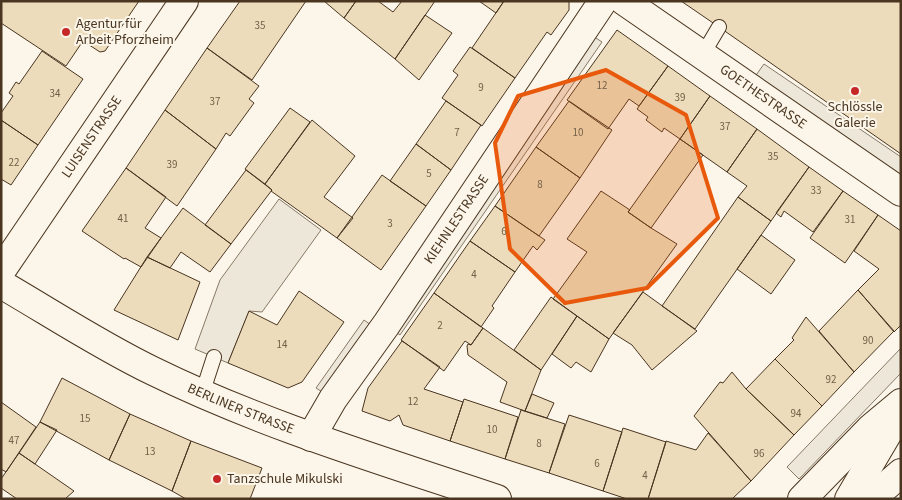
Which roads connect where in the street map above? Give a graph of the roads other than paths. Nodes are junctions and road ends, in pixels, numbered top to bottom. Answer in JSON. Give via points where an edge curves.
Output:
{"nodes":[{"id":1,"x":184,"y":1,"type":"edge"},
{"id":2,"x":603,"y":1,"type":"edge"},
{"id":3,"x":624,"y":1,"type":"edge"},
{"id":4,"x":719,"y":27,"type":"dead end"},
{"id":5,"x":702,"y":54,"type":"junction"},
{"id":6,"x":901,"y":192,"type":"edge"},
{"id":7,"x":1,"y":271,"type":"edge"},
{"id":8,"x":1,"y":284,"type":"edge"},
{"id":9,"x":214,"y":358,"type":"dead end"},
{"id":10,"x":202,"y":394,"type":"junction"},
{"id":11,"x":901,"y":403,"type":"edge"},
{"id":12,"x":901,"y":410,"type":"edge"},
{"id":13,"x":311,"y":437,"type":"junction"},
{"id":14,"x":901,"y":473,"type":"edge"},
{"id":15,"x":497,"y":499,"type":"edge"},
{"id":16,"x":802,"y":499,"type":"edge"},
{"id":17,"x":849,"y":499,"type":"edge"},
{"id":18,"x":871,"y":499,"type":"edge"}],
"edges":[{"from":1,"to":7,"type":"main road","name":"LUISENSTRASSE"},
{"from":2,"to":13,"type":"main road","name":"KIEHNLESTRASSE","via":[[333,399]]},
{"from":3,"to":5,"type":"main road","name":"GOETHESTRASSE"},
{"from":4,"to":5,"type":"lane"},
{"from":5,"to":6,"type":"main road","name":"GOETHESTRASSE"},
{"from":8,"to":10,"type":"main road","name":"BERLINER STRASSE","via":[[151,370]]},
{"from":9,"to":10,"type":"lane"},
{"from":10,"to":13,"type":"main road","name":"BERLINER STRASSE"},
{"from":11,"to":16,"type":"main road","via":[[871,428]]},
{"from":12,"to":17,"type":"main road"},
{"from":13,"to":15,"type":"main road","name":"BERLINER STRASSE"},
{"from":14,"to":18,"type":"main road"}]}
